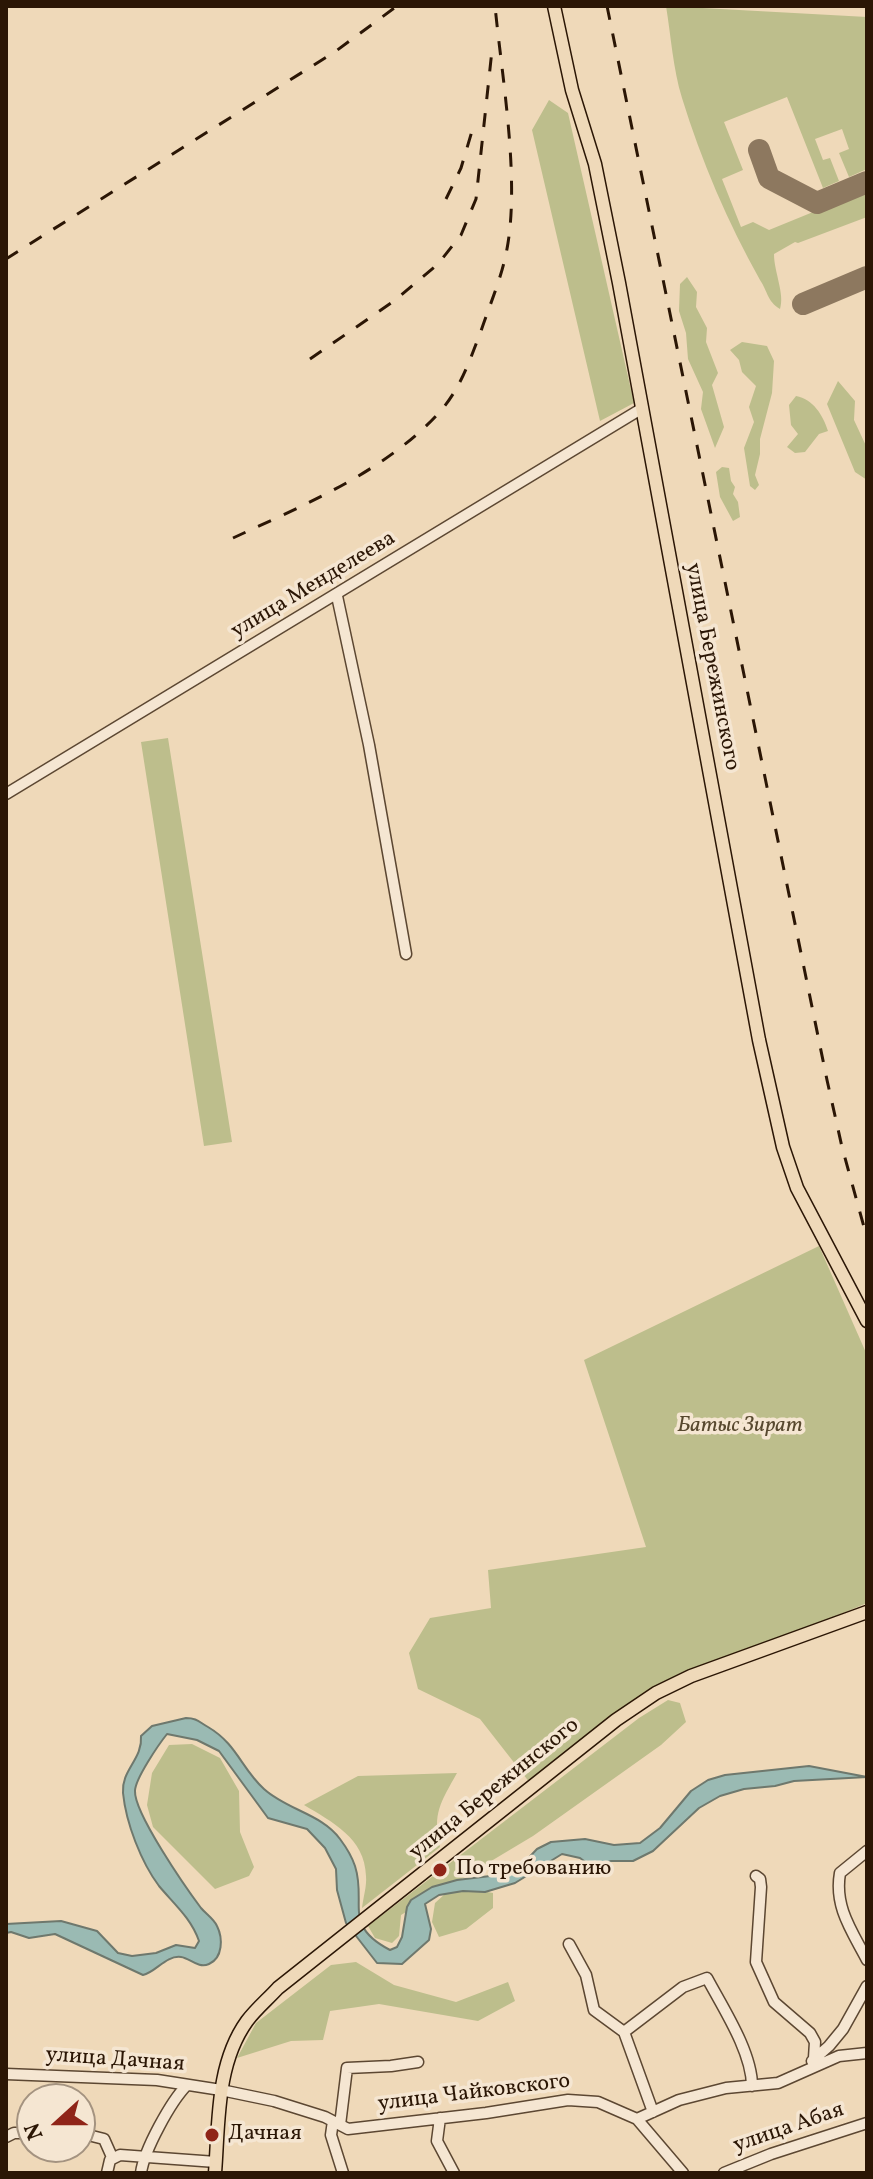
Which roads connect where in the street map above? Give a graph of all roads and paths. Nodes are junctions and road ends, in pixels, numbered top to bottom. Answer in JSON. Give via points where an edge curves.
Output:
{"nodes":[{"id":1,"x":554,"y":6,"type":"edge"},
{"id":2,"x":641,"y":409,"type":"junction"},
{"id":3,"x":337,"y":596,"type":"junction"},
{"id":4,"x":6,"y":794,"type":"edge"},
{"id":5,"x":406,"y":954,"type":"dead end"},
{"id":6,"x":867,"y":1321,"type":"edge"},
{"id":7,"x":867,"y":1612,"type":"edge"},
{"id":8,"x":867,"y":1851,"type":"edge"},
{"id":9,"x":756,"y":1876,"type":"dead end"},
{"id":10,"x":569,"y":1944,"type":"dead end"},
{"id":11,"x":867,"y":1960,"type":"edge"},
{"id":12,"x":867,"y":1986,"type":"edge"},
{"id":13,"x":624,"y":2032,"type":"junction"},
{"id":14,"x":867,"y":2053,"type":"edge"},
{"id":15,"x":814,"y":2058,"type":"junction"},
{"id":16,"x":418,"y":2062,"type":"dead end"},
{"id":17,"x":806,"y":2070,"type":"junction"},
{"id":18,"x":6,"y":2074,"type":"edge"},
{"id":19,"x":187,"y":2085,"type":"junction"},
{"id":20,"x":752,"y":2086,"type":"junction"},
{"id":21,"x":221,"y":2090,"type":"junction"},
{"id":22,"x":653,"y":2112,"type":"junction"},
{"id":23,"x":440,"y":2118,"type":"junction"},
{"id":24,"x":637,"y":2119,"type":"junction"},
{"id":25,"x":336,"y":2123,"type":"junction"},
{"id":26,"x":867,"y":2123,"type":"edge"},
{"id":27,"x":96,"y":2137,"type":"edge"},
{"id":28,"x":143,"y":2156,"type":"junction"},
{"id":29,"x":112,"y":2157,"type":"junction"},
{"id":30,"x":216,"y":2168,"type":"edge"},
{"id":31,"x":107,"y":2173,"type":"edge"},
{"id":32,"x":141,"y":2173,"type":"edge"},
{"id":33,"x":343,"y":2173,"type":"edge"},
{"id":34,"x":454,"y":2173,"type":"edge"},
{"id":35,"x":683,"y":2173,"type":"edge"},
{"id":36,"x":724,"y":2173,"type":"edge"}],
"edges":[{"from":1,"to":2,"type":"main road","name":"улица Бережинского","via":[[597,174]]},
{"from":2,"to":3,"type":"street","name":"улица Менделеева"},
{"from":2,"to":6,"type":"main road","name":"улица Бережинского","via":[[783,1147],[797,1188]]},
{"from":3,"to":4,"type":"street","name":"улица Менделеева"},
{"from":3,"to":5,"type":"street"},
{"from":7,"to":21,"type":"main road","name":"улица Бережинского","via":[[691,1676],[616,1720],[278,1988],[247,2021],[229,2057]]},
{"from":8,"to":11,"type":"street","via":[[840,1873],[837,1889],[840,1909]]},
{"from":9,"to":15,"type":"street","via":[[761,1887],[756,1962],[774,2002],[810,2033]]},
{"from":10,"to":13,"type":"street","via":[[586,1975],[594,2010]]},
{"from":12,"to":15,"type":"street","via":[[843,2029]]},
{"from":13,"to":20,"type":"street","via":[[683,1987],[707,1978],[743,2049]]},
{"from":13,"to":22,"type":"street"},
{"from":14,"to":17,"type":"street","via":[[839,2056]]},
{"from":15,"to":17,"type":"street"},
{"from":16,"to":25,"type":"street","via":[[347,2068]]},
{"from":17,"to":20,"type":"street","via":[[778,2083]]},
{"from":18,"to":19,"type":"street","name":"улица Дачная"},
{"from":19,"to":21,"type":"street","name":"улица Дачная"},
{"from":19,"to":28,"type":"street","via":[[174,2098]]},
{"from":20,"to":22,"type":"street","via":[[679,2100]]},
{"from":21,"to":25,"type":"street","name":"улица Чайковского","via":[[274,2101]]},
{"from":21,"to":30,"type":"main road","name":"улица Бережинского"},
{"from":22,"to":24,"type":"street"},
{"from":23,"to":24,"type":"street","name":"улица Чайковского","via":[[568,2100],[598,2102]]},
{"from":23,"to":25,"type":"street","name":"улица Чайковского","via":[[348,2129]]},
{"from":23,"to":34,"type":"street","via":[[437,2141]]},
{"from":24,"to":35,"type":"street"},
{"from":25,"to":33,"type":"street","via":[[331,2135]]},
{"from":26,"to":36,"type":"street","name":"улица Абая"},
{"from":27,"to":29,"type":"street","via":[[104,2139]]},
{"from":28,"to":29,"type":"street"},
{"from":28,"to":30,"type":"street"},
{"from":28,"to":32,"type":"street"},
{"from":29,"to":31,"type":"street"}]}
